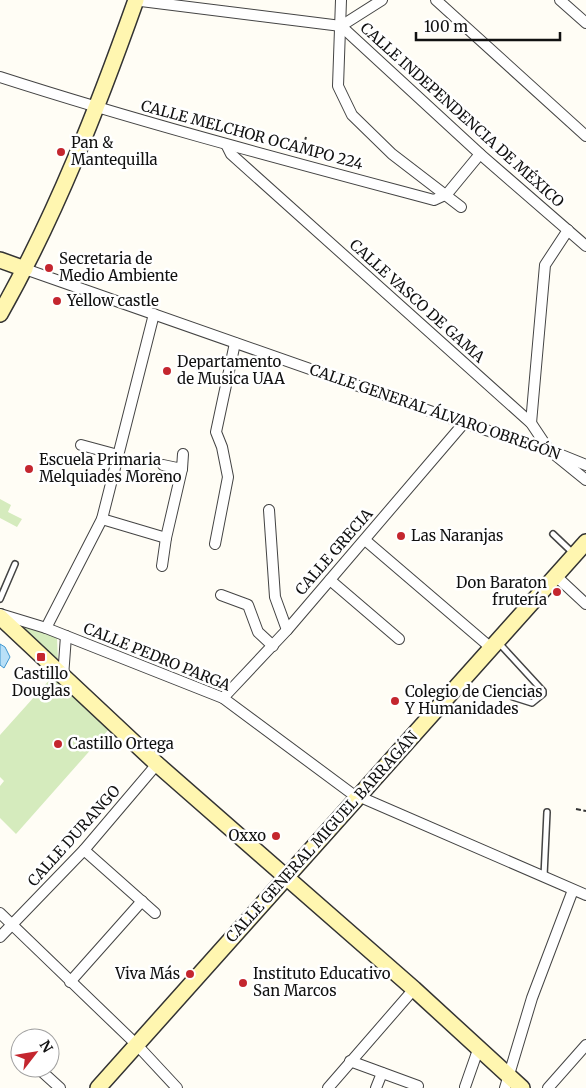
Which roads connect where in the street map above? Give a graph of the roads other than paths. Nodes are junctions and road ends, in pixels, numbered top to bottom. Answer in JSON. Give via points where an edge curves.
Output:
{"nodes":[{"id":1,"x":135,"y":0,"type":"edge"},
{"id":2,"x":342,"y":0,"type":"edge"},
{"id":3,"x":382,"y":0,"type":"edge"},
{"id":4,"x":436,"y":0,"type":"edge"},
{"id":5,"x":560,"y":0,"type":"edge"},
{"id":6,"x":586,"y":23,"type":"edge"},
{"id":7,"x":341,"y":26,"type":"junction"},
{"id":8,"x":0,"y":77,"type":"edge"},
{"id":9,"x":97,"y":108,"type":"junction"},
{"id":10,"x":586,"y":136,"type":"edge"},
{"id":11,"x":226,"y":146,"type":"junction"},
{"id":12,"x":480,"y":154,"type":"junction"},
{"id":13,"x":448,"y":194,"type":"junction"},
{"id":14,"x":462,"y":207,"type":"dead end"},
{"id":15,"x":568,"y":230,"type":"junction"},
{"id":16,"x":586,"y":246,"type":"edge"},
{"id":17,"x":0,"y":260,"type":"edge"},
{"id":18,"x":26,"y":269,"type":"junction"},
{"id":19,"x":0,"y":314,"type":"edge"},
{"id":20,"x":154,"y":314,"type":"junction"},
{"id":21,"x":235,"y":343,"type":"junction"},
{"id":22,"x":464,"y":423,"type":"junction"},
{"id":23,"x":532,"y":423,"type":"junction"},
{"id":24,"x":81,"y":445,"type":"dead end"},
{"id":25,"x":549,"y":450,"type":"junction"},
{"id":26,"x":183,"y":454,"type":"dead end"},
{"id":27,"x":118,"y":455,"type":"junction"},
{"id":28,"x":162,"y":465,"type":"dead end"},
{"id":29,"x":586,"y":465,"type":"edge"},
{"id":30,"x":182,"y":469,"type":"junction"},
{"id":31,"x":586,"y":480,"type":"edge"},
{"id":32,"x":269,"y":510,"type":"dead end"},
{"id":33,"x":102,"y":519,"type":"junction"},
{"id":34,"x":553,"y":534,"type":"dead end"},
{"id":35,"x":166,"y":538,"type":"junction"},
{"id":36,"x":365,"y":540,"type":"junction"},
{"id":37,"x":586,"y":542,"type":"edge"},
{"id":38,"x":215,"y":544,"type":"dead end"},
{"id":39,"x":575,"y":555,"type":"junction"},
{"id":40,"x":16,"y":564,"type":"dead end"},
{"id":41,"x":162,"y":566,"type":"dead end"},
{"id":42,"x":557,"y":577,"type":"junction"},
{"id":43,"x":330,"y":580,"type":"junction"},
{"id":44,"x":221,"y":596,"type":"dead end"},
{"id":45,"x":0,"y":598,"type":"edge"},
{"id":46,"x":586,"y":604,"type":"edge"},
{"id":47,"x":0,"y":615,"type":"edge"},
{"id":48,"x":46,"y":628,"type":"junction"},
{"id":49,"x":286,"y":630,"type":"junction"},
{"id":50,"x":66,"y":636,"type":"junction"},
{"id":51,"x":399,"y":639,"type":"dead end"},
{"id":52,"x":493,"y":644,"type":"junction"},
{"id":53,"x":272,"y":646,"type":"junction"},
{"id":54,"x":63,"y":677,"type":"junction"},
{"id":55,"x":513,"y":697,"type":"dead end"},
{"id":56,"x":223,"y":698,"type":"junction"},
{"id":57,"x":157,"y":764,"type":"junction"},
{"id":58,"x":359,"y":796,"type":"junction"},
{"id":59,"x":547,"y":812,"type":"dead end"},
{"id":60,"x":84,"y":850,"type":"junction"},
{"id":61,"x":287,"y":877,"type":"junction"},
{"id":62,"x":544,"y":877,"type":"junction"},
{"id":63,"x":573,"y":890,"type":"junction"},
{"id":64,"x":586,"y":895,"type":"edge"},
{"id":65,"x":142,"y":900,"type":"junction"},
{"id":66,"x":0,"y":913,"type":"edge"},
{"id":67,"x":155,"y":913,"type":"dead end"},
{"id":68,"x":12,"y":927,"type":"junction"},
{"id":69,"x":0,"y":937,"type":"edge"},
{"id":70,"x":70,"y":982,"type":"junction"},
{"id":71,"x":414,"y":989,"type":"junction"},
{"id":72,"x":136,"y":1045,"type":"junction"},
{"id":73,"x":586,"y":1045,"type":"edge"},
{"id":74,"x":479,"y":1047,"type":"junction"},
{"id":75,"x":350,"y":1061,"type":"junction"},
{"id":76,"x":382,"y":1073,"type":"junction"},
{"id":77,"x":49,"y":1078,"type":"edge"},
{"id":78,"x":506,"y":1081,"type":"edge"},
{"id":79,"x":418,"y":1086,"type":"dead end"},
{"id":80,"x":465,"y":1087,"type":"edge"},
{"id":81,"x":60,"y":1088,"type":"edge"},
{"id":82,"x":98,"y":1088,"type":"edge"},
{"id":83,"x":177,"y":1088,"type":"edge"},
{"id":84,"x":328,"y":1088,"type":"edge"},
{"id":85,"x":376,"y":1088,"type":"edge"},
{"id":86,"x":522,"y":1088,"type":"edge"},
{"id":87,"x":548,"y":1088,"type":"edge"}],
"edges":[{"from":1,"to":7,"type":"street"},
{"from":1,"to":9,"type":"street"},
{"from":2,"to":7,"type":"street"},
{"from":3,"to":7,"type":"street"},
{"from":4,"to":10,"type":"street"},
{"from":5,"to":6,"type":"street"},
{"from":7,"to":12,"type":"street","name":"CALLE INDEPENDENCIA DE MÉXICO"},
{"from":7,"to":13,"type":"street","via":[[338,86],[352,115],[392,154]]},
{"from":8,"to":9,"type":"street","name":"CALLE MELCHOR OCAMPO 224"},
{"from":9,"to":11,"type":"street","name":"CALLE MELCHOR OCAMPO 224"},
{"from":9,"to":18,"type":"street"},
{"from":11,"to":13,"type":"street","name":"CALLE MELCHOR OCAMPO 224","via":[[434,200]]},
{"from":11,"to":23,"type":"street","name":"CALLE VASCO DE GAMA","via":[[231,154]]},
{"from":12,"to":13,"type":"street"},
{"from":12,"to":15,"type":"street","name":"CALLE INDEPENDENCIA DE MÉXICO"},
{"from":13,"to":14,"type":"street"},
{"from":15,"to":16,"type":"street","name":"CALLE INDEPENDENCIA DE MÉXICO"},
{"from":15,"to":23,"type":"street","via":[[545,266]]},
{"from":17,"to":18,"type":"street","name":"CALLE GENERAL ÁLVARO OBREGÓN"},
{"from":18,"to":19,"type":"street"},
{"from":18,"to":20,"type":"street","name":"CALLE GENERAL ÁLVARO OBREGÓN"},
{"from":20,"to":21,"type":"street","name":"CALLE GENERAL ÁLVARO OBREGÓN"},
{"from":20,"to":27,"type":"street"},
{"from":21,"to":22,"type":"street","name":"CALLE GENERAL ÁLVARO OBREGÓN"},
{"from":21,"to":38,"type":"street","via":[[216,432],[228,477]]},
{"from":22,"to":25,"type":"street","name":"CALLE GENERAL ÁLVARO OBREGÓN"},
{"from":22,"to":36,"type":"street","name":"CALLE GRECIA"},
{"from":23,"to":25,"type":"street","name":"CALLE VASCO DE GAMA"},
{"from":24,"to":27,"type":"street"},
{"from":25,"to":29,"type":"street","name":"CALLE GENERAL ÁLVARO OBREGÓN"},
{"from":25,"to":31,"type":"street","name":"CALLE VASCO DE GAMA"},
{"from":26,"to":30,"type":"street"},
{"from":27,"to":33,"type":"street"},
{"from":28,"to":30,"type":"street"},
{"from":30,"to":35,"type":"street"},
{"from":32,"to":49,"type":"street","via":[[275,597]]},
{"from":33,"to":35,"type":"street"},
{"from":33,"to":48,"type":"street"},
{"from":34,"to":39,"type":"lane"},
{"from":35,"to":41,"type":"street"},
{"from":36,"to":43,"type":"street","name":"CALLE GRECIA"},
{"from":36,"to":52,"type":"street"},
{"from":37,"to":39,"type":"street","name":"CALLE GENERAL MIGUEL BARRAGÁN"},
{"from":39,"to":42,"type":"street","name":"CALLE GENERAL MIGUEL BARRAGÁN"},
{"from":40,"to":45,"type":"lane"},
{"from":42,"to":46,"type":"street"},
{"from":42,"to":52,"type":"street","name":"CALLE GENERAL MIGUEL BARRAGÁN"},
{"from":43,"to":49,"type":"street","name":"CALLE GRECIA"},
{"from":43,"to":51,"type":"street"},
{"from":44,"to":53,"type":"street","via":[[248,605],[258,632]]},
{"from":47,"to":48,"type":"street","name":"CALLE PEDRO PARGA"},
{"from":47,"to":54,"type":"street"},
{"from":48,"to":50,"type":"street","name":"CALLE PEDRO PARGA"},
{"from":49,"to":53,"type":"street","name":"CALLE GRECIA"},
{"from":50,"to":54,"type":"street"},
{"from":50,"to":56,"type":"street","name":"CALLE PEDRO PARGA"},
{"from":52,"to":55,"type":"lane","via":[[543,691],[532,703]]},
{"from":52,"to":58,"type":"street","name":"CALLE GENERAL MIGUEL BARRAGÁN"},
{"from":53,"to":56,"type":"street","name":"CALLE GRECIA"},
{"from":54,"to":57,"type":"street"},
{"from":56,"to":58,"type":"street","name":"CALLE PEDRO PARGA"},
{"from":57,"to":60,"type":"street","name":"CALLE DURANGO"},
{"from":57,"to":61,"type":"street"},
{"from":58,"to":61,"type":"street","name":"CALLE GENERAL MIGUEL BARRAGÁN"},
{"from":58,"to":62,"type":"street","name":"CALLE PEDRO PARGA"},
{"from":59,"to":62,"type":"lane"},
{"from":60,"to":65,"type":"street"},
{"from":60,"to":68,"type":"street","name":"CALLE DURANGO"},
{"from":61,"to":71,"type":"street"},
{"from":61,"to":72,"type":"street","name":"CALLE GENERAL MIGUEL BARRAGÁN"},
{"from":62,"to":63,"type":"street","name":"CALLE PEDRO PARGA"},
{"from":63,"to":64,"type":"street","name":"CALLE PEDRO PARGA"},
{"from":63,"to":78,"type":"street","via":[[532,998]]},
{"from":65,"to":67,"type":"street"},
{"from":65,"to":70,"type":"street"},
{"from":66,"to":68,"type":"street"},
{"from":68,"to":69,"type":"street","name":"CALLE DURANGO"},
{"from":68,"to":70,"type":"street"},
{"from":70,"to":72,"type":"street"},
{"from":71,"to":74,"type":"street"},
{"from":71,"to":75,"type":"street"},
{"from":72,"to":82,"type":"street","name":"CALLE GENERAL MIGUEL BARRAGÁN"},
{"from":72,"to":83,"type":"street"},
{"from":73,"to":87,"type":"street"},
{"from":74,"to":78,"type":"street"},
{"from":74,"to":80,"type":"street"},
{"from":75,"to":76,"type":"street"},
{"from":75,"to":84,"type":"street"},
{"from":76,"to":79,"type":"street"},
{"from":76,"to":85,"type":"street"},
{"from":77,"to":81,"type":"street"},
{"from":78,"to":86,"type":"street"}]}
